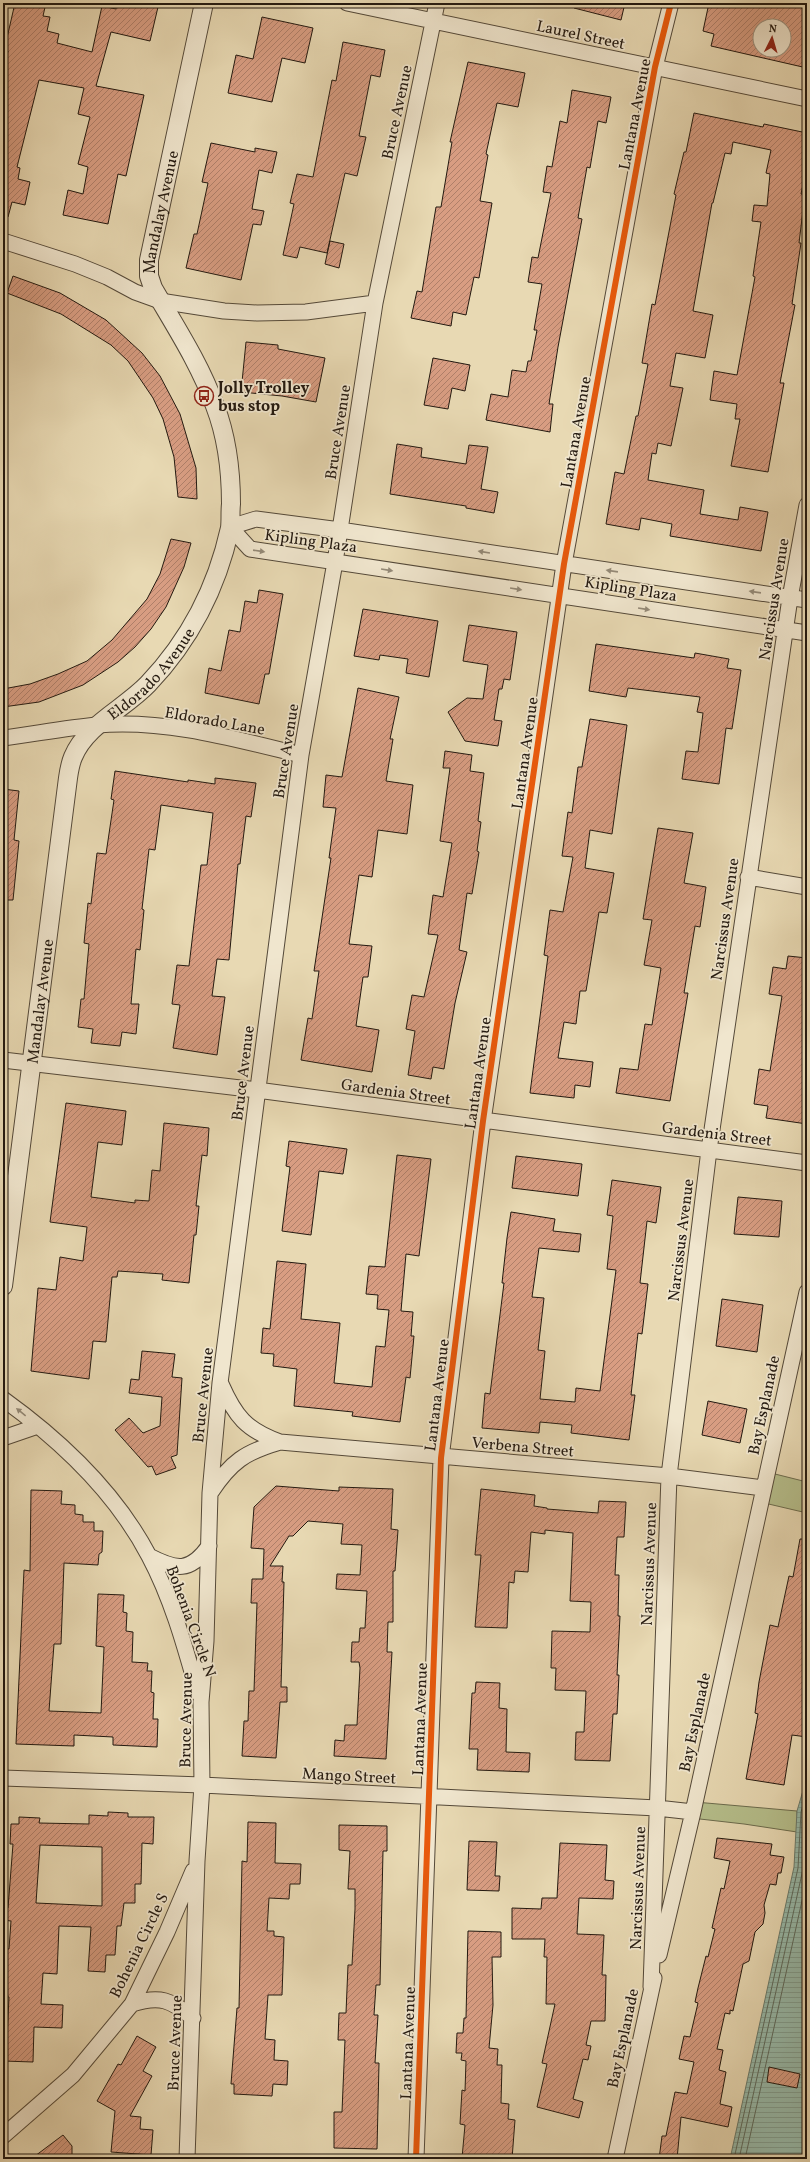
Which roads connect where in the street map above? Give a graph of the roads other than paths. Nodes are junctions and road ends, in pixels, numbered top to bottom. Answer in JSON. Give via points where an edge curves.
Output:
{"nodes":[{"id":1,"x":204,"y":3,"type":"edge"},
{"id":2,"x":347,"y":3,"type":"edge"},
{"id":3,"x":437,"y":3,"type":"edge"},
{"id":4,"x":670,"y":3,"type":"edge"},
{"id":5,"x":433,"y":21,"type":"junction"},
{"id":6,"x":655,"y":67,"type":"junction"},
{"id":7,"x":807,"y":99,"type":"edge"},
{"id":8,"x":3,"y":241,"type":"edge"},
{"id":9,"x":160,"y":301,"type":"junction"},
{"id":10,"x":375,"y":303,"type":"junction"},
{"id":11,"x":807,"y":505,"type":"edge"},
{"id":12,"x":230,"y":527,"type":"junction"},
{"id":13,"x":340,"y":530,"type":"junction"},
{"id":14,"x":335,"y":562,"type":"junction"},
{"id":15,"x":564,"y":564,"type":"junction"},
{"id":16,"x":560,"y":596,"type":"junction"},
{"id":17,"x":790,"y":598,"type":"junction"},
{"id":18,"x":807,"y":600,"type":"edge"},
{"id":19,"x":786,"y":630,"type":"junction"},
{"id":20,"x":807,"y":633,"type":"edge"},
{"id":21,"x":98,"y":725,"type":"junction"},
{"id":22,"x":3,"y":738,"type":"edge"},
{"id":23,"x":301,"y":755,"type":"junction"},
{"id":24,"x":748,"y":877,"type":"junction"},
{"id":25,"x":807,"y":888,"type":"edge"},
{"id":26,"x":3,"y":1060,"type":"edge"},
{"id":27,"x":31,"y":1064,"type":"junction"},
{"id":28,"x":257,"y":1090,"type":"junction"},
{"id":29,"x":483,"y":1121,"type":"junction"},
{"id":30,"x":709,"y":1150,"type":"junction"},
{"id":31,"x":807,"y":1163,"type":"edge"},
{"id":32,"x":3,"y":1286,"type":"edge"},
{"id":33,"x":807,"y":1292,"type":"edge"},
{"id":34,"x":220,"y":1383,"type":"junction"},
{"id":35,"x":3,"y":1399,"type":"edge"},
{"id":36,"x":38,"y":1426,"type":"junction"},
{"id":37,"x":3,"y":1438,"type":"edge"},
{"id":38,"x":280,"y":1442,"type":"junction"},
{"id":39,"x":441,"y":1458,"type":"junction"},
{"id":40,"x":669,"y":1476,"type":"junction"},
{"id":41,"x":763,"y":1488,"type":"junction"},
{"id":42,"x":210,"y":1493,"type":"junction"},
{"id":43,"x":208,"y":1546,"type":"junction"},
{"id":44,"x":149,"y":1556,"type":"junction"},
{"id":45,"x":201,"y":1702,"type":"junction"},
{"id":46,"x":3,"y":1778,"type":"edge"},
{"id":47,"x":202,"y":1785,"type":"junction"},
{"id":48,"x":429,"y":1797,"type":"junction"},
{"id":49,"x":657,"y":1808,"type":"junction"},
{"id":50,"x":693,"y":1812,"type":"junction"},
{"id":51,"x":197,"y":1861,"type":"junction"},
{"id":52,"x":652,"y":1987,"type":"junction"},
{"id":53,"x":132,"y":2004,"type":"junction"},
{"id":54,"x":193,"y":2018,"type":"junction"},
{"id":55,"x":3,"y":2120,"type":"edge"},
{"id":56,"x":18,"y":2125,"type":"junction"},
{"id":57,"x":3,"y":2136,"type":"edge"},
{"id":58,"x":187,"y":2159,"type":"edge"},
{"id":59,"x":416,"y":2159,"type":"edge"},
{"id":60,"x":615,"y":2159,"type":"edge"}],
"edges":[{"from":1,"to":9,"type":"street","name":"Mandalay Avenue","via":[[149,260],[149,276]]},
{"from":2,"to":5,"type":"street","name":"Laurel Street"},
{"from":3,"to":5,"type":"street","name":"Bruce Avenue"},
{"from":4,"to":6,"type":"street","name":"Lantana Avenue"},
{"from":5,"to":6,"type":"street","name":"Laurel Street"},
{"from":5,"to":10,"type":"street","name":"Bruce Avenue"},
{"from":6,"to":7,"type":"street","name":"Laurel Street"},
{"from":6,"to":15,"type":"street","name":"Lantana Avenue"},
{"from":8,"to":9,"type":"street","via":[[75,264]]},
{"from":9,"to":10,"type":"street","via":[[224,311],[257,313],[306,312]]},
{"from":9,"to":12,"type":"street","name":"Mandalay Avenue","via":[[201,373],[216,406],[227,444]]},
{"from":10,"to":13,"type":"street","name":"Bruce Avenue"},
{"from":11,"to":17,"type":"street","name":"Narcissus Avenue"},
{"from":12,"to":13,"type":"street","name":"Kipling Plaza","via":[[256,519]]},
{"from":12,"to":14,"type":"street","name":"Kipling Plaza","one_way":true,"via":[[250,549]]},
{"from":12,"to":21,"type":"street","name":"Eldorado Avenue","via":[[213,585],[176,652],[147,685]]},
{"from":13,"to":14,"type":"street","name":"Bruce Avenue"},
{"from":15,"to":13,"type":"street","name":"Kipling Plaza","one_way":true},
{"from":14,"to":16,"type":"street","name":"Kipling Plaza","one_way":true},
{"from":14,"to":23,"type":"street","name":"Bruce Avenue"},
{"from":15,"to":16,"type":"street","name":"Lantana Avenue"},
{"from":17,"to":15,"type":"street","name":"Kipling Plaza","one_way":true},
{"from":16,"to":19,"type":"street","name":"Kipling Plaza","one_way":true},
{"from":16,"to":29,"type":"street","name":"Lantana Avenue"},
{"from":17,"to":18,"type":"street","name":"Kipling Plaza"},
{"from":17,"to":19,"type":"street","name":"Narcissus Avenue"},
{"from":19,"to":20,"type":"street","name":"Kipling Plaza"},
{"from":19,"to":24,"type":"street","name":"Narcissus Avenue"},
{"from":21,"to":22,"type":"street","name":"Eldorado Avenue"},
{"from":21,"to":23,"type":"street","name":"Eldorado Lane","via":[[170,728],[214,734]]},
{"from":21,"to":27,"type":"street","name":"Mandalay Avenue","via":[[82,741],[73,757],[68,778]]},
{"from":23,"to":28,"type":"street","name":"Bruce Avenue"},
{"from":24,"to":25,"type":"street"},
{"from":24,"to":30,"type":"street","name":"Narcissus Avenue"},
{"from":26,"to":27,"type":"street","name":"Gardenia Street"},
{"from":27,"to":28,"type":"street","name":"Gardenia Street"},
{"from":27,"to":32,"type":"street","name":"Mandalay Avenue"},
{"from":28,"to":29,"type":"street","name":"Gardenia Street"},
{"from":28,"to":34,"type":"street","name":"Bruce Avenue"},
{"from":29,"to":30,"type":"street","name":"Gardenia Street"},
{"from":29,"to":39,"type":"street","name":"Lantana Avenue"},
{"from":30,"to":31,"type":"street","name":"Gardenia Street"},
{"from":30,"to":40,"type":"street","name":"Narcissus Avenue"},
{"from":33,"to":41,"type":"street","name":"Bay Esplanade"},
{"from":34,"to":38,"type":"street","name":"Verbena Street","via":[[230,1405],[243,1423],[261,1435]]},
{"from":34,"to":42,"type":"street","name":"Bruce Avenue"},
{"from":36,"to":35,"type":"street","name":"Bohenia Circle N","one_way":true},
{"from":36,"to":37,"type":"street"},
{"from":36,"to":44,"type":"street","name":"Bohenia Circle N","via":[[99,1485],[127,1521]]},
{"from":38,"to":39,"type":"street","name":"Verbena Street"},
{"from":38,"to":42,"type":"street","name":"Verbena Street","via":[[257,1449],[240,1458],[224,1473]]},
{"from":39,"to":40,"type":"street","name":"Verbena Street"},
{"from":39,"to":48,"type":"street","name":"Lantana Avenue"},
{"from":40,"to":41,"type":"street","name":"Verbena Street"},
{"from":40,"to":49,"type":"street","name":"Narcissus Avenue"},
{"from":41,"to":50,"type":"street","name":"Bay Esplanade"},
{"from":42,"to":43,"type":"street","name":"Bruce Avenue"},
{"from":43,"to":44,"type":"street","via":[[199,1560],[188,1565],[164,1564]]},
{"from":43,"to":45,"type":"street","name":"Bruce Avenue","via":[[206,1641]]},
{"from":44,"to":45,"type":"street","name":"Bohenia Circle N","via":[[175,1616]]},
{"from":45,"to":47,"type":"street","name":"Bruce Avenue"},
{"from":46,"to":47,"type":"street","name":"Mango Street"},
{"from":47,"to":48,"type":"street","name":"Mango Street"},
{"from":47,"to":51,"type":"street","name":"Bruce Avenue"},
{"from":48,"to":49,"type":"street","name":"Mango Street"},
{"from":48,"to":59,"type":"street","name":"Lantana Avenue"},
{"from":49,"to":50,"type":"street","name":"Mango Street"},
{"from":49,"to":52,"type":"street","name":"Narcissus Avenue"},
{"from":50,"to":52,"type":"street","name":"Bay Esplanade"},
{"from":51,"to":53,"type":"street","name":"Bohenia Circle S","via":[[167,1932]]},
{"from":51,"to":54,"type":"street","name":"Bruce Avenue"},
{"from":52,"to":60,"type":"street","name":"Bay Esplanade"},
{"from":53,"to":54,"type":"street","via":[[148,1999],[164,1999],[179,2006]]},
{"from":53,"to":56,"type":"street","name":"Bohenia Circle S","via":[[73,2075]]},
{"from":54,"to":58,"type":"street","name":"Bruce Avenue"},
{"from":55,"to":56,"type":"street"},
{"from":56,"to":57,"type":"street","name":"Bohenia Circle S"}]}
